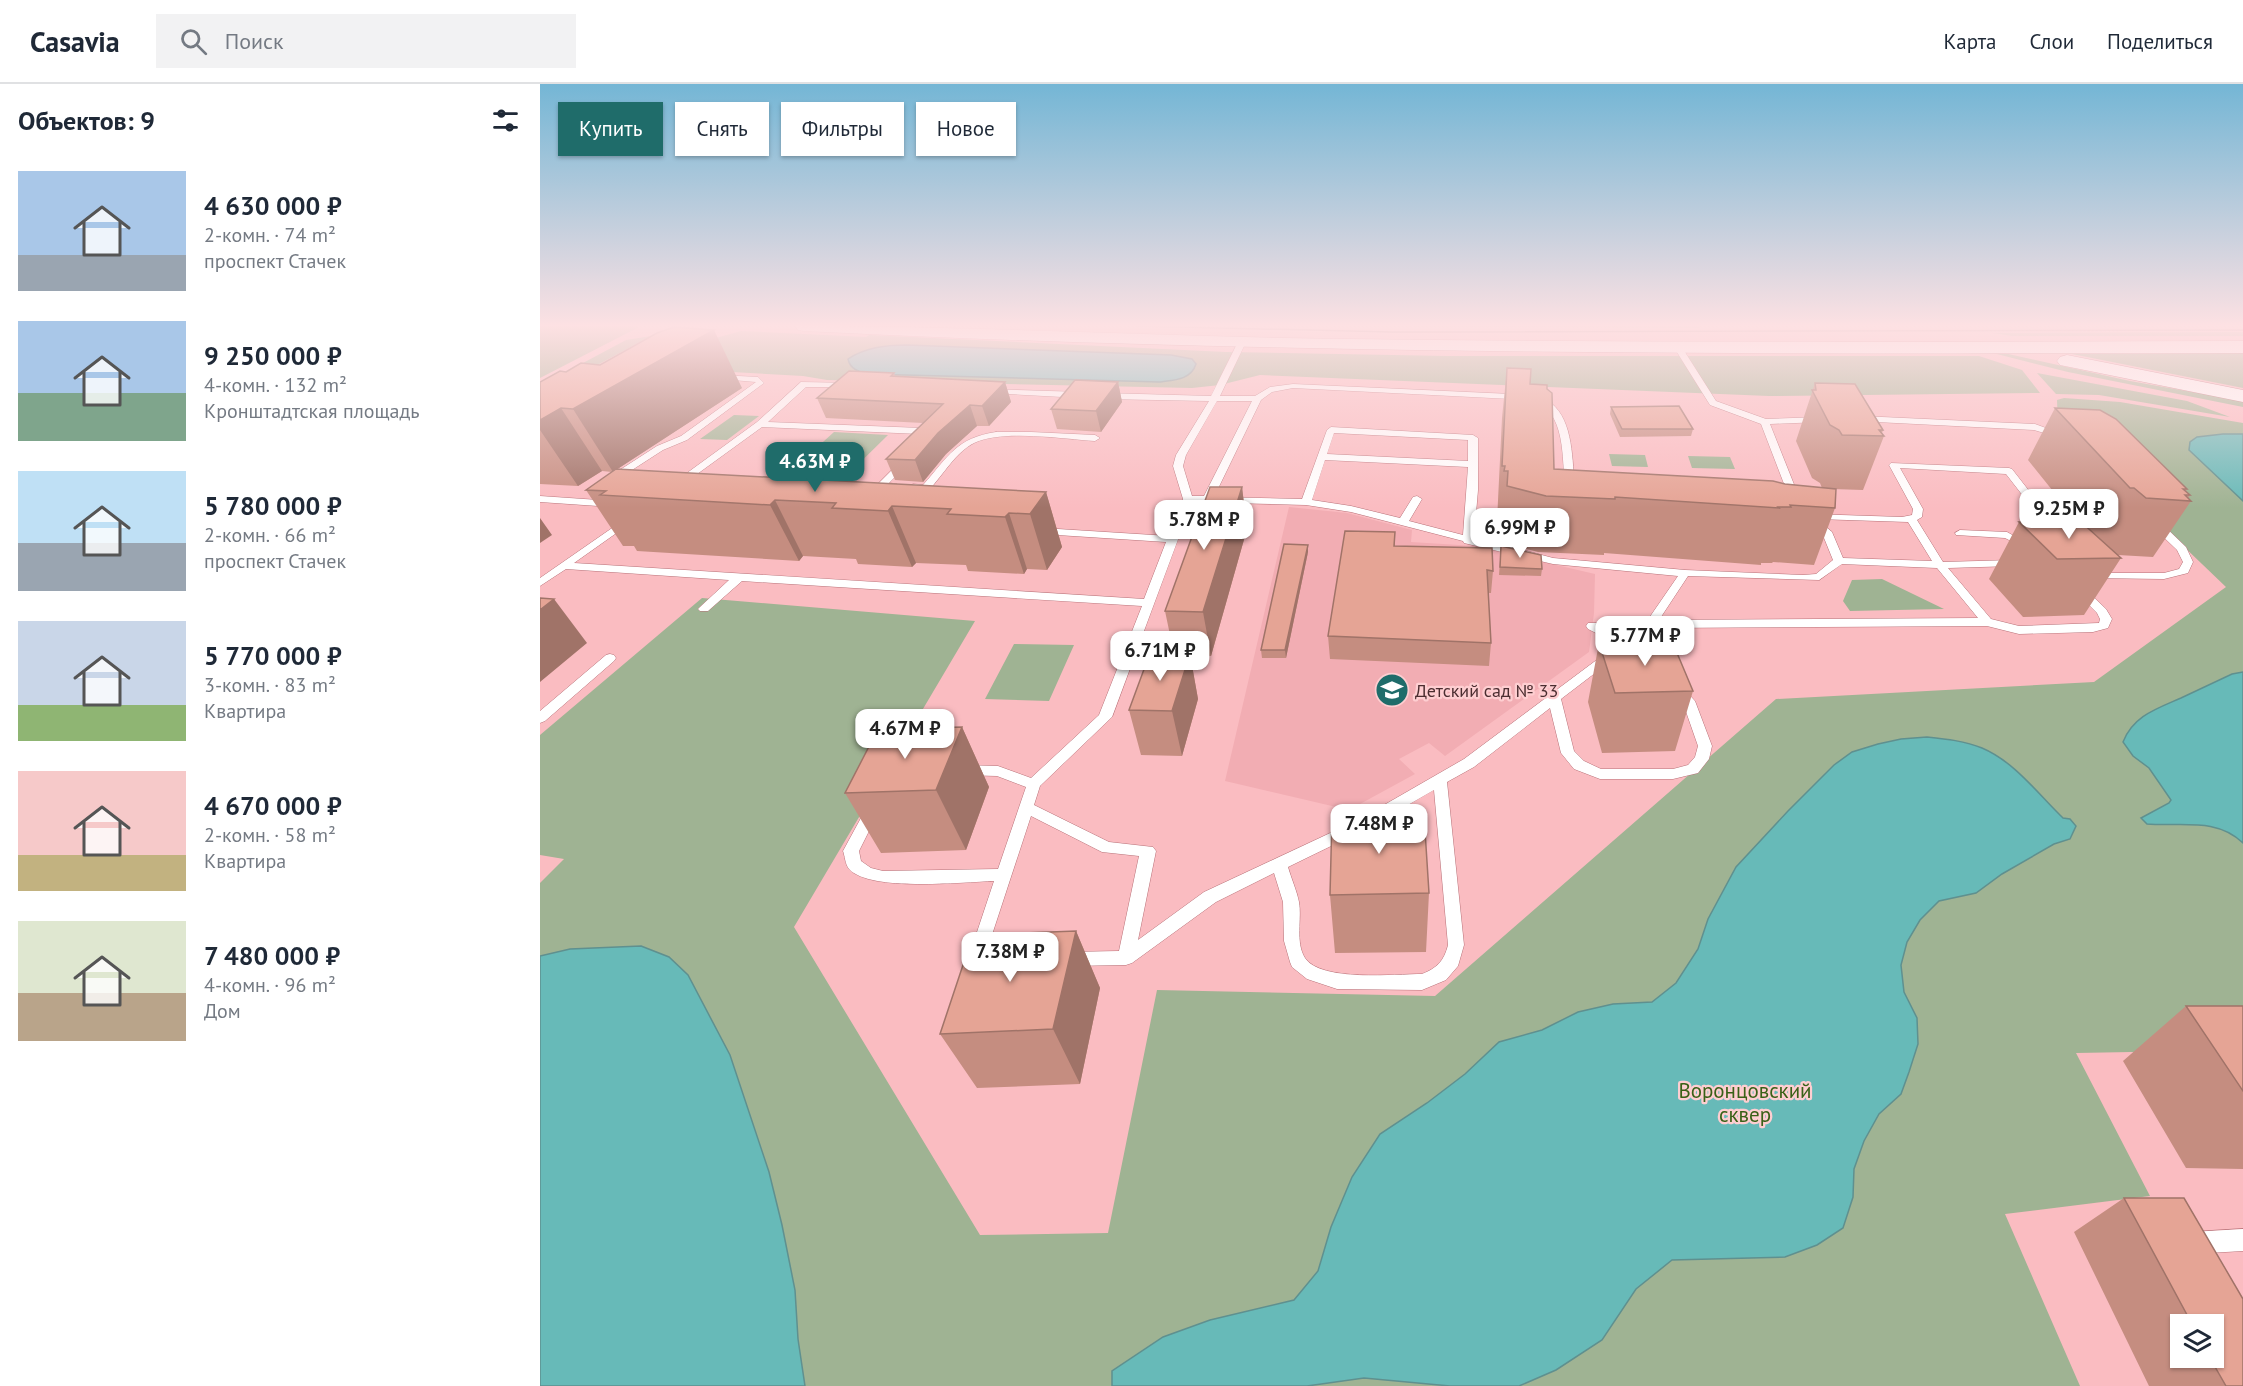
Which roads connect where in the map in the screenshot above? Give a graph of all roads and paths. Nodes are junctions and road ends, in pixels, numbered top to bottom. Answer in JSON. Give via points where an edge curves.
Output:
{"nodes":[{"id":1,"x":755,"y":387,"type":"edge"},
{"id":2,"x":801,"y":387,"type":"edge"},
{"id":3,"x":1220,"y":387,"type":"edge"},
{"id":4,"x":1280,"y":387,"type":"edge"},
{"id":5,"x":1308,"y":387,"type":"edge"},
{"id":6,"x":1703,"y":387,"type":"edge"},
{"id":7,"x":2194,"y":387,"type":"edge"},
{"id":8,"x":983,"y":390,"type":"edge"},
{"id":9,"x":2243,"y":396,"type":"edge"},
{"id":10,"x":1214,"y":399,"type":"junction"},
{"id":11,"x":1257,"y":399,"type":"junction"},
{"id":12,"x":1835,"y":418,"type":"edge"},
{"id":13,"x":1847,"y":419,"type":"edge"},
{"id":14,"x":1765,"y":422,"type":"junction"},
{"id":15,"x":760,"y":424,"type":"junction"},
{"id":16,"x":1095,"y":438,"type":"dead end"},
{"id":17,"x":2073,"y":444,"type":"edge"},
{"id":18,"x":919,"y":448,"type":"edge"},
{"id":19,"x":911,"y":456,"type":"edge"},
{"id":20,"x":1322,"y":457,"type":"junction"},
{"id":21,"x":1472,"y":464,"type":"junction"},
{"id":22,"x":678,"y":471,"type":"edge"},
{"id":23,"x":694,"y":472,"type":"junction"},
{"id":24,"x":605,"y":484,"type":"edge"},
{"id":25,"x":596,"y":490,"type":"edge"},
{"id":26,"x":666,"y":493,"type":"edge"},
{"id":27,"x":1208,"y":498,"type":"junction"},
{"id":28,"x":540,"y":499,"type":"edge"},
{"id":29,"x":1188,"y":499,"type":"junction"},
{"id":30,"x":1417,"y":500,"type":"dead end"},
{"id":31,"x":1572,"y":501,"type":"edge"},
{"id":32,"x":578,"y":502,"type":"junction"},
{"id":33,"x":1305,"y":502,"type":"junction"},
{"id":34,"x":624,"y":505,"type":"edge"},
{"id":35,"x":638,"y":513,"type":"edge"},
{"id":36,"x":1806,"y":516,"type":"junction"},
{"id":37,"x":2148,"y":516,"type":"edge"},
{"id":38,"x":1911,"y":519,"type":"junction"},
{"id":39,"x":1402,"y":523,"type":"junction"},
{"id":40,"x":1036,"y":531,"type":"edge"},
{"id":41,"x":1960,"y":533,"type":"dead end"},
{"id":42,"x":1173,"y":539,"type":"junction"},
{"id":43,"x":1468,"y":541,"type":"junction"},
{"id":44,"x":2036,"y":551,"type":"edge"},
{"id":45,"x":2052,"y":551,"type":"edge"},
{"id":46,"x":1839,"y":561,"type":"junction"},
{"id":47,"x":2022,"y":563,"type":"dead end"},
{"id":48,"x":1940,"y":565,"type":"junction"},
{"id":49,"x":564,"y":566,"type":"junction"},
{"id":50,"x":1685,"y":573,"type":"junction"},
{"id":51,"x":738,"y":578,"type":"junction"},
{"id":52,"x":540,"y":584,"type":"edge"},
{"id":53,"x":1150,"y":603,"type":"junction"},
{"id":54,"x":704,"y":609,"type":"dead end"},
{"id":55,"x":1987,"y":622,"type":"junction"},
{"id":56,"x":1651,"y":624,"type":"junction"},
{"id":57,"x":1592,"y":626,"type":"dead end"},
{"id":58,"x":1626,"y":643,"type":"junction"},
{"id":59,"x":610,"y":658,"type":"dead end"},
{"id":60,"x":1607,"y":658,"type":"junction"},
{"id":61,"x":1626,"y":666,"type":"edge"},
{"id":62,"x":1663,"y":682,"type":"edge"},
{"id":63,"x":1554,"y":698,"type":"junction"},
{"id":64,"x":540,"y":718,"type":"edge"},
{"id":65,"x":947,"y":770,"type":"edge"},
{"id":66,"x":1440,"y":780,"type":"junction"},
{"id":67,"x":1034,"y":784,"type":"junction"},
{"id":68,"x":880,"y":794,"type":"edge"},
{"id":69,"x":1025,"y":807,"type":"junction"},
{"id":70,"x":1279,"y":864,"type":"junction"},
{"id":71,"x":1003,"y":875,"type":"junction"},
{"id":72,"x":1126,"y":958,"type":"junction"},
{"id":73,"x":1056,"y":959,"type":"edge"},
{"id":74,"x":987,"y":961,"type":"edge"},
{"id":75,"x":2243,"y":1240,"type":"edge"},
{"id":76,"x":2192,"y":1264,"type":"edge"}],
"edges":[{"from":1,"to":24,"type":"lane","via":[[684,438],[660,448]]},
{"from":2,"to":15,"type":"lane"},
{"from":3,"to":10,"type":"lane"},
{"from":4,"to":11,"type":"lane","via":[[1263,392]]},
{"from":5,"to":31,"type":"lane","via":[[1534,398],[1547,403],[1562,427]]},
{"from":6,"to":14,"type":"lane","via":[[1713,403]]},
{"from":7,"to":9,"type":"main road"},
{"from":8,"to":10,"type":"lane"},
{"from":10,"to":11,"type":"lane"},
{"from":10,"to":29,"type":"lane","via":[[1180,455],[1178,466]]},
{"from":11,"to":27,"type":"lane"},
{"from":12,"to":14,"type":"lane"},
{"from":13,"to":17,"type":"lane","via":[[2035,427],[2065,437]]},
{"from":14,"to":36,"type":"lane","via":[[1798,507]]},
{"from":15,"to":18,"type":"lane","via":[[927,433],[929,436]]},
{"from":15,"to":23,"type":"lane"},
{"from":16,"to":19,"type":"lane","via":[[981,437],[967,443],[926,488],[881,486]]},
{"from":20,"to":21,"type":"lane"},
{"from":20,"to":21,"type":"lane","via":[[1331,430],[1473,438]]},
{"from":20,"to":33,"type":"lane"},
{"from":21,"to":43,"type":"lane"},
{"from":22,"to":23,"type":"lane"},
{"from":23,"to":26,"type":"lane"},
{"from":25,"to":32,"type":"lane"},
{"from":27,"to":29,"type":"lane"},
{"from":27,"to":33,"type":"lane"},
{"from":28,"to":32,"type":"lane"},
{"from":29,"to":42,"type":"lane"},
{"from":30,"to":39,"type":"lane"},
{"from":32,"to":34,"type":"lane"},
{"from":33,"to":39,"type":"lane"},
{"from":35,"to":49,"type":"lane"},
{"from":36,"to":38,"type":"lane"},
{"from":36,"to":46,"type":"lane","via":[[1827,532]]},
{"from":37,"to":55,"type":"lane","via":[[2182,549],[2188,562],[2184,571],[2164,576],[2075,580],[2102,611],[2104,625],[2019,630]]},
{"from":38,"to":45,"type":"lane","via":[[1917,517],[1918,509],[1894,465],[2009,471],[2053,528]]},
{"from":38,"to":48,"type":"lane"},
{"from":39,"to":43,"type":"lane"},
{"from":40,"to":42,"type":"lane"},
{"from":41,"to":44,"type":"lane","via":[[2007,535]]},
{"from":42,"to":53,"type":"lane"},
{"from":43,"to":50,"type":"lane","via":[[1554,561]]},
{"from":46,"to":48,"type":"lane"},
{"from":46,"to":50,"type":"lane","via":[[1819,577]]},
{"from":47,"to":48,"type":"lane"},
{"from":48,"to":55,"type":"lane"},
{"from":49,"to":51,"type":"lane"},
{"from":49,"to":52,"type":"lane"},
{"from":50,"to":56,"type":"lane"},
{"from":51,"to":53,"type":"lane"},
{"from":51,"to":54,"type":"lane"},
{"from":53,"to":67,"type":"lane","via":[[1105,717]]},
{"from":55,"to":56,"type":"lane"},
{"from":56,"to":58,"type":"lane"},
{"from":57,"to":58,"type":"lane"},
{"from":58,"to":60,"type":"lane"},
{"from":59,"to":64,"type":"lane"},
{"from":60,"to":61,"type":"lane"},
{"from":60,"to":63,"type":"lane"},
{"from":62,"to":63,"type":"lane","via":[[1689,701],[1706,746],[1693,769],[1673,774],[1600,774],[1579,765],[1568,753]]},
{"from":63,"to":66,"type":"lane","via":[[1469,763]]},
{"from":65,"to":67,"type":"lane","via":[[998,771]]},
{"from":66,"to":70,"type":"lane","via":[[1363,824]]},
{"from":66,"to":70,"type":"lane","via":[[1456,945],[1452,961],[1440,975],[1422,982],[1336,981],[1313,974],[1298,962],[1292,941],[1290,902]]},
{"from":67,"to":69,"type":"lane"},
{"from":68,"to":71,"type":"lane","via":[[852,851],[854,864],[867,873],[883,877]]},
{"from":69,"to":71,"type":"lane"},
{"from":69,"to":72,"type":"lane","via":[[1107,848],[1148,851]]},
{"from":70,"to":72,"type":"lane","via":[[1210,897]]},
{"from":71,"to":74,"type":"lane","via":[[975,962]]},
{"from":72,"to":73,"type":"lane"},
{"from":75,"to":76,"type":"lane","via":[[2181,1244]]}]}
